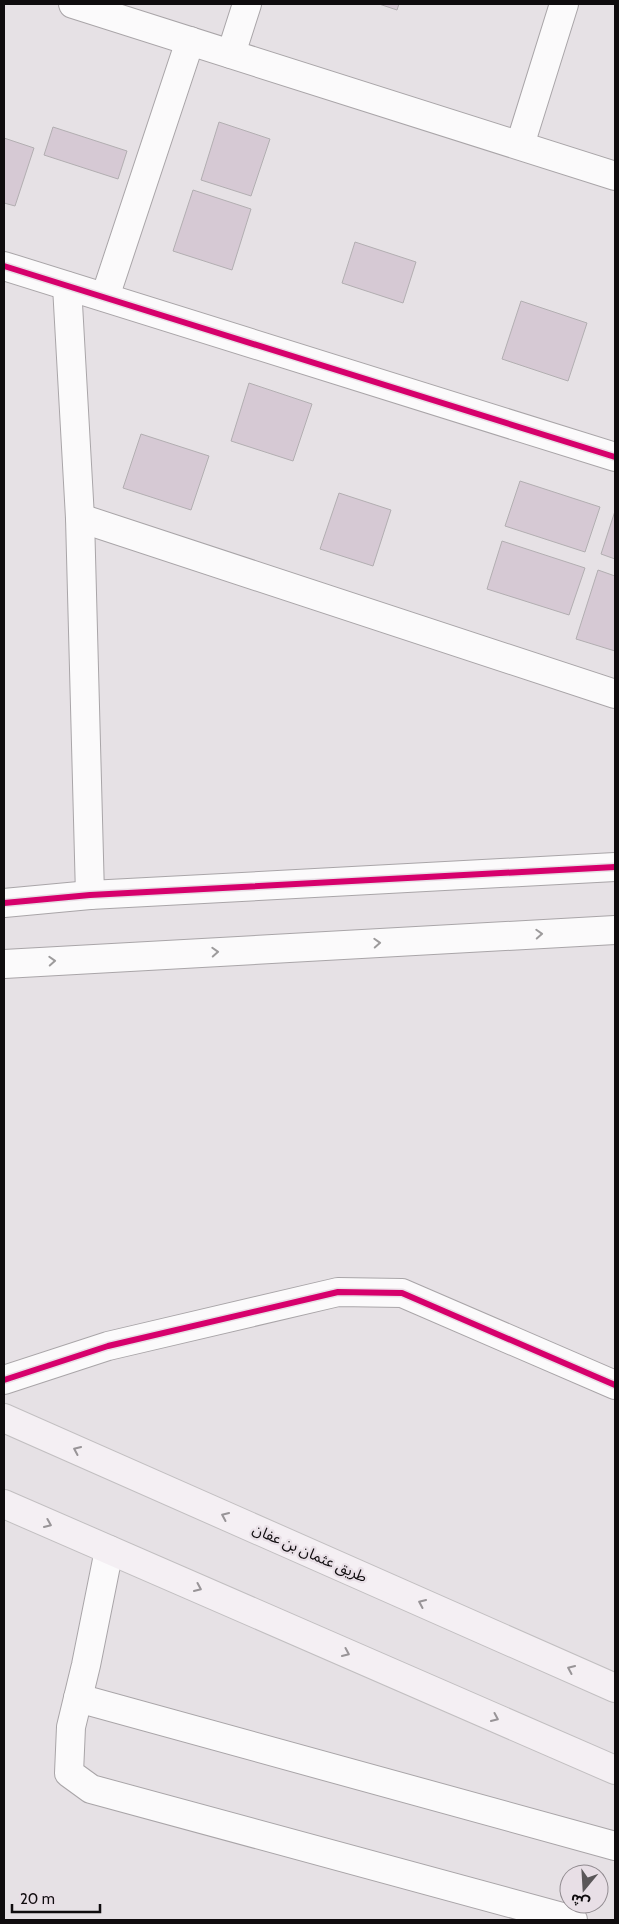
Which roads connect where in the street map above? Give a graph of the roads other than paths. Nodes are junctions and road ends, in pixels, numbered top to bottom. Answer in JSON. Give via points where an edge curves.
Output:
{"nodes":[{"id":1,"x":73,"y":4,"type":"edge"},
{"id":2,"x":247,"y":4,"type":"edge"},
{"id":3,"x":564,"y":4,"type":"edge"},
{"id":4,"x":190,"y":41,"type":"junction"},
{"id":5,"x":231,"y":54,"type":"junction"},
{"id":6,"x":520,"y":145,"type":"junction"},
{"id":7,"x":615,"y":176,"type":"edge"},
{"id":8,"x":4,"y":266,"type":"edge"},
{"id":9,"x":67,"y":286,"type":"junction"},
{"id":10,"x":105,"y":297,"type":"junction"},
{"id":11,"x":615,"y":457,"type":"edge"},
{"id":12,"x":80,"y":518,"type":"junction"},
{"id":13,"x":615,"y":694,"type":"edge"},
{"id":14,"x":615,"y":867,"type":"edge"},
{"id":15,"x":90,"y":894,"type":"junction"},
{"id":16,"x":4,"y":903,"type":"edge"},
{"id":17,"x":615,"y":930,"type":"edge"},
{"id":18,"x":4,"y":964,"type":"edge"},
{"id":19,"x":4,"y":1380,"type":"edge"},
{"id":20,"x":615,"y":1385,"type":"edge"},
{"id":21,"x":4,"y":1418,"type":"edge"},
{"id":22,"x":4,"y":1504,"type":"edge"},
{"id":23,"x":109,"y":1550,"type":"junction"},
{"id":24,"x":615,"y":1688,"type":"edge"},
{"id":25,"x":78,"y":1698,"type":"junction"},
{"id":26,"x":615,"y":1770,"type":"edge"},
{"id":27,"x":615,"y":1846,"type":"edge"},
{"id":28,"x":573,"y":1920,"type":"edge"}],
"edges":[{"from":1,"to":4,"type":"street"},
{"from":2,"to":5,"type":"street"},
{"from":3,"to":6,"type":"street"},
{"from":4,"to":5,"type":"street"},
{"from":4,"to":10,"type":"street"},
{"from":5,"to":6,"type":"street"},
{"from":6,"to":7,"type":"street"},
{"from":8,"to":9,"type":"street"},
{"from":9,"to":10,"type":"street"},
{"from":9,"to":12,"type":"street"},
{"from":10,"to":11,"type":"street"},
{"from":12,"to":13,"type":"street"},
{"from":12,"to":15,"type":"street"},
{"from":14,"to":15,"type":"street"},
{"from":15,"to":16,"type":"street"},
{"from":18,"to":17,"type":"street","one_way":true},
{"from":19,"to":20,"type":"street","via":[[108,1346],[338,1292],[402,1293]]},
{"from":24,"to":21,"type":"main road","name":"طريق عثمان بن عفان","one_way":true},
{"from":22,"to":23,"type":"main road","one_way":true},
{"from":23,"to":25,"type":"street"},
{"from":23,"to":26,"type":"main road","one_way":true},
{"from":25,"to":27,"type":"street"},
{"from":25,"to":28,"type":"street","via":[[71,1727],[69,1773],[91,1789]]}]}
